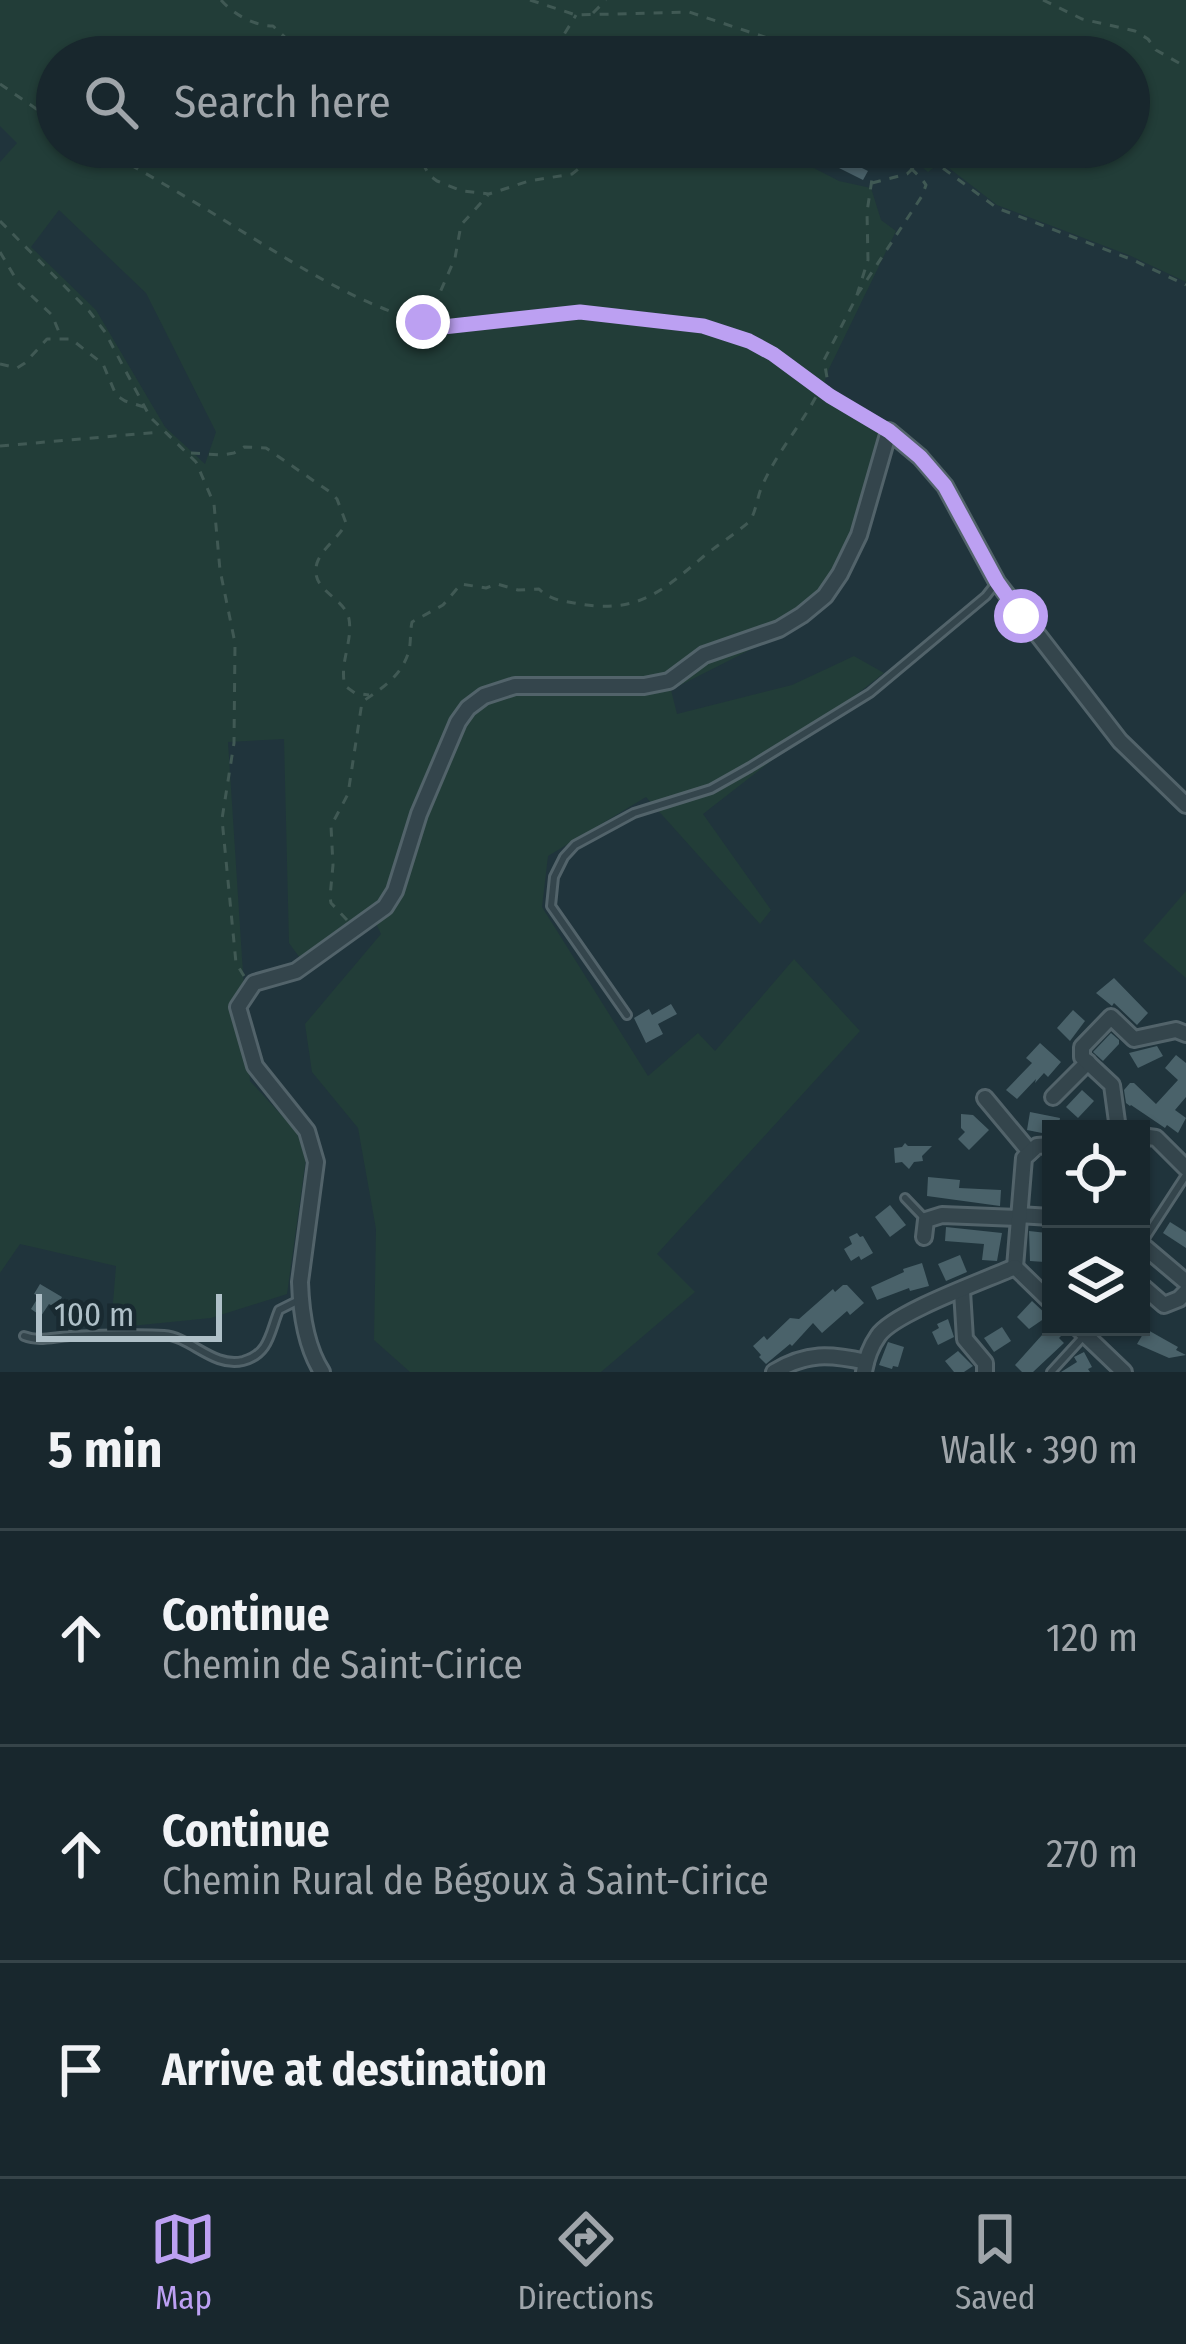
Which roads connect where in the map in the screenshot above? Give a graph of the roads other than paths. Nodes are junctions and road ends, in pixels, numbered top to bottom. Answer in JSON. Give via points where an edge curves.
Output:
{"nodes":[{"id":1,"x":997,"y":582,"type":"junction"},
{"id":2,"x":1186,"y":805,"type":"edge"},
{"id":3,"x":627,"y":1016,"type":"dead end"},
{"id":4,"x":1186,"y":1034,"type":"edge"},
{"id":5,"x":1088,"y":1062,"type":"junction"},
{"id":6,"x":1053,"y":1097,"type":"dead end"},
{"id":7,"x":986,"y":1098,"type":"dead end"},
{"id":8,"x":1117,"y":1120,"type":"edge"},
{"id":9,"x":1150,"y":1137,"type":"edge"},
{"id":10,"x":1042,"y":1146,"type":"edge"},
{"id":11,"x":1030,"y":1153,"type":"junction"},
{"id":12,"x":1186,"y":1172,"type":"edge"},
{"id":13,"x":905,"y":1198,"type":"dead end"},
{"id":14,"x":1018,"y":1216,"type":"junction"},
{"id":15,"x":1042,"y":1216,"type":"edge"},
{"id":16,"x":926,"y":1220,"type":"junction"},
{"id":17,"x":1150,"y":1235,"type":"edge"},
{"id":18,"x":925,"y":1238,"type":"dead end"},
{"id":19,"x":1150,"y":1255,"type":"edge"},
{"id":20,"x":1015,"y":1267,"type":"junction"},
{"id":21,"x":1186,"y":1282,"type":"edge"},
{"id":22,"x":962,"y":1291,"type":"junction"},
{"id":23,"x":1186,"y":1292,"type":"edge"},
{"id":24,"x":1042,"y":1293,"type":"edge"},
{"id":25,"x":1150,"y":1293,"type":"edge"},
{"id":26,"x":300,"y":1300,"type":"junction"},
{"id":27,"x":24,"y":1336,"type":"dead end"},
{"id":28,"x":1078,"y":1336,"type":"edge"},
{"id":29,"x":1089,"y":1336,"type":"edge"},
{"id":30,"x":865,"y":1367,"type":"edge"},
{"id":31,"x":322,"y":1372,"type":"edge"},
{"id":32,"x":775,"y":1372,"type":"edge"},
{"id":33,"x":985,"y":1372,"type":"edge"},
{"id":34,"x":1051,"y":1372,"type":"edge"},
{"id":35,"x":1124,"y":1372,"type":"edge"}],
"edges":[{"from":1,"to":2,"type":"street","via":[[1120,742]]},
{"from":1,"to":3,"type":"lane","via":[[870,693],[711,789],[634,813],[575,845],[554,877],[551,906]]},
{"from":1,"to":26,"type":"street","via":[[945,486],[889,431],[859,535],[825,596],[802,615],[704,655],[670,681],[515,686],[468,708],[385,907],[296,971],[254,983],[238,1006],[262,1077],[308,1131],[316,1162]]},
{"from":4,"to":5,"type":"street","via":[[1134,1039],[1111,1017],[1082,1047]]},
{"from":5,"to":6,"type":"street"},
{"from":5,"to":8,"type":"street","via":[[1112,1085]]},
{"from":7,"to":11,"type":"street"},
{"from":9,"to":12,"type":"street"},
{"from":10,"to":11,"type":"street"},
{"from":11,"to":14,"type":"street"},
{"from":12,"to":17,"type":"lane"},
{"from":13,"to":16,"type":"lane"},
{"from":14,"to":15,"type":"street"},
{"from":14,"to":16,"type":"street"},
{"from":14,"to":20,"type":"street"},
{"from":16,"to":18,"type":"street"},
{"from":19,"to":21,"type":"street"},
{"from":20,"to":22,"type":"street"},
{"from":20,"to":24,"type":"street"},
{"from":22,"to":30,"type":"street","via":[[886,1327]]},
{"from":22,"to":33,"type":"street","via":[[965,1339]]},
{"from":23,"to":25,"type":"street","via":[[1163,1305]]},
{"from":26,"to":27,"type":"lane","via":[[279,1310],[267,1345],[239,1362],[171,1335]]},
{"from":26,"to":31,"type":"street"},
{"from":28,"to":34,"type":"lane"},
{"from":29,"to":35,"type":"street"},
{"from":30,"to":32,"type":"street","via":[[833,1354]]}]}
